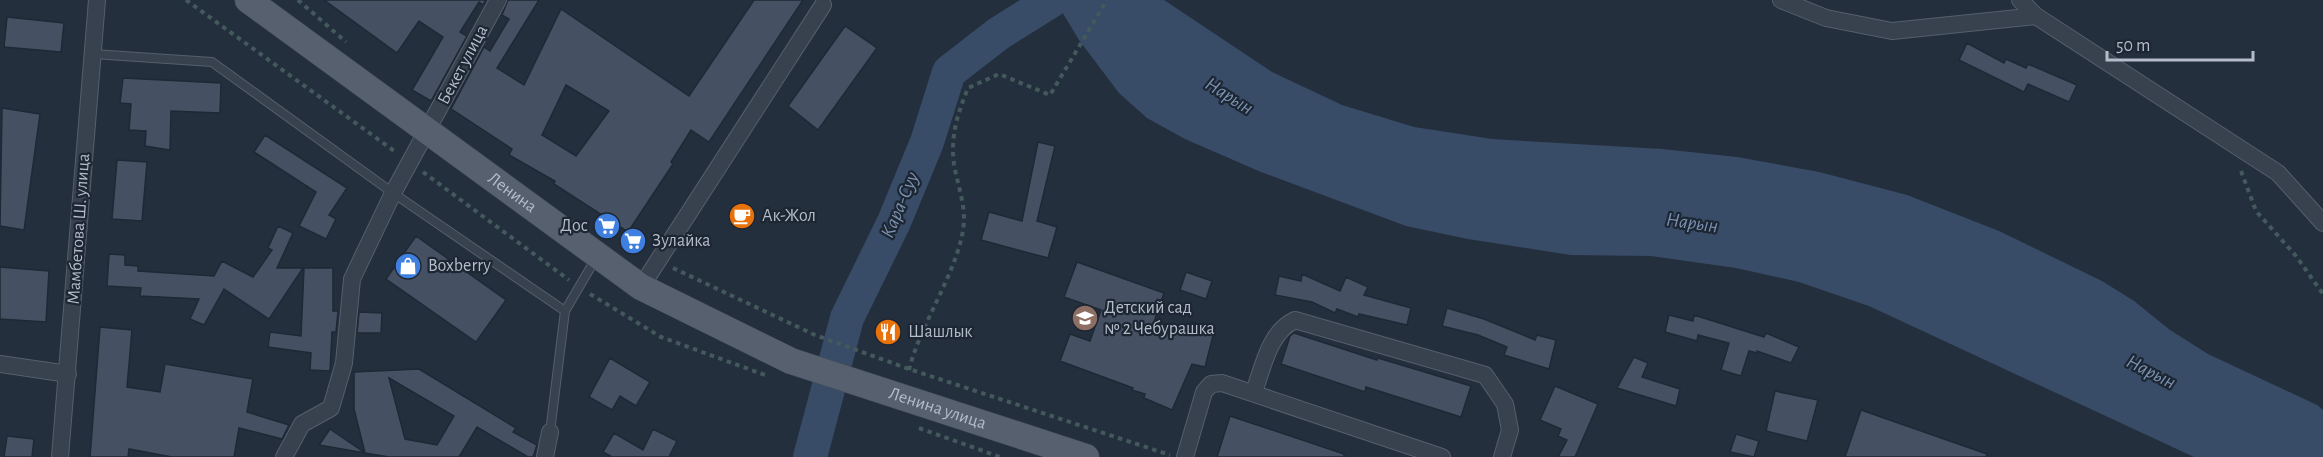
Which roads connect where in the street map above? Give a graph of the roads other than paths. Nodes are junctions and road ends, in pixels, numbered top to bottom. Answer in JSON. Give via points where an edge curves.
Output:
{"nodes":[{"id":1,"x":97,"y":0,"type":"edge"},
{"id":2,"x":248,"y":0,"type":"edge"},
{"id":3,"x":498,"y":0,"type":"edge"},
{"id":4,"x":1781,"y":0,"type":"edge"},
{"id":5,"x":2020,"y":0,"type":"edge"},
{"id":6,"x":823,"y":5,"type":"dead end"},
{"id":7,"x":2036,"y":16,"type":"junction"},
{"id":8,"x":93,"y":54,"type":"junction"},
{"id":9,"x":427,"y":131,"type":"junction"},
{"id":10,"x":393,"y":192,"type":"junction"},
{"id":11,"x":2323,"y":223,"type":"edge"},
{"id":12,"x":598,"y":256,"type":"junction"},
{"id":13,"x":641,"y":287,"type":"junction"},
{"id":14,"x":565,"y":311,"type":"junction"},
{"id":15,"x":0,"y":364,"type":"edge"},
{"id":16,"x":784,"y":370,"type":"joint"},
{"id":17,"x":68,"y":374,"type":"junction"},
{"id":18,"x":1254,"y":392,"type":"junction"},
{"id":19,"x":550,"y":432,"type":"joint"},
{"id":20,"x":60,"y":457,"type":"edge"},
{"id":21,"x":284,"y":457,"type":"edge"},
{"id":22,"x":545,"y":457,"type":"edge"},
{"id":23,"x":1086,"y":457,"type":"edge"},
{"id":24,"x":1185,"y":457,"type":"edge"},
{"id":25,"x":1442,"y":457,"type":"edge"},
{"id":26,"x":1502,"y":457,"type":"edge"}],
"edges":[{"from":1,"to":8,"type":"street","name":"Мамбетова Ш. улица"},
{"from":2,"to":9,"type":"main road","name":"Ленина"},
{"from":3,"to":9,"type":"street","name":"Бекет улица"},
{"from":4,"to":7,"type":"street","via":[[1827,18],[1892,31]]},
{"from":5,"to":7,"type":"street"},
{"from":6,"to":13,"type":"street"},
{"from":7,"to":11,"type":"street","via":[[2278,173]]},
{"from":8,"to":10,"type":"lane","via":[[212,62]]},
{"from":8,"to":17,"type":"street","name":"Мамбетова Ш. улица"},
{"from":9,"to":10,"type":"street","name":"Бекет улица"},
{"from":9,"to":12,"type":"main road","name":"Ленина"},
{"from":10,"to":14,"type":"lane"},
{"from":10,"to":21,"type":"street","name":"Бекет улица","via":[[352,279],[344,363],[331,408],[302,424]]},
{"from":12,"to":13,"type":"main road","name":"Ленина"},
{"from":12,"to":14,"type":"lane"},
{"from":13,"to":16,"type":"main road","name":"Ленина"},
{"from":14,"to":19,"type":"lane"},
{"from":15,"to":17,"type":"street"},
{"from":16,"to":23,"type":"main road","name":"Ленина улица","via":[[904,397]]},
{"from":17,"to":20,"type":"street","name":"Мамбетова Ш. улица"},
{"from":18,"to":24,"type":"street","via":[[1222,382],[1211,384],[1204,392]]},
{"from":18,"to":25,"type":"street"},
{"from":18,"to":26,"type":"street","via":[[1275,338],[1284,325],[1295,320],[1485,375],[1505,404],[1510,430]]},
{"from":19,"to":22,"type":"street"}]}
